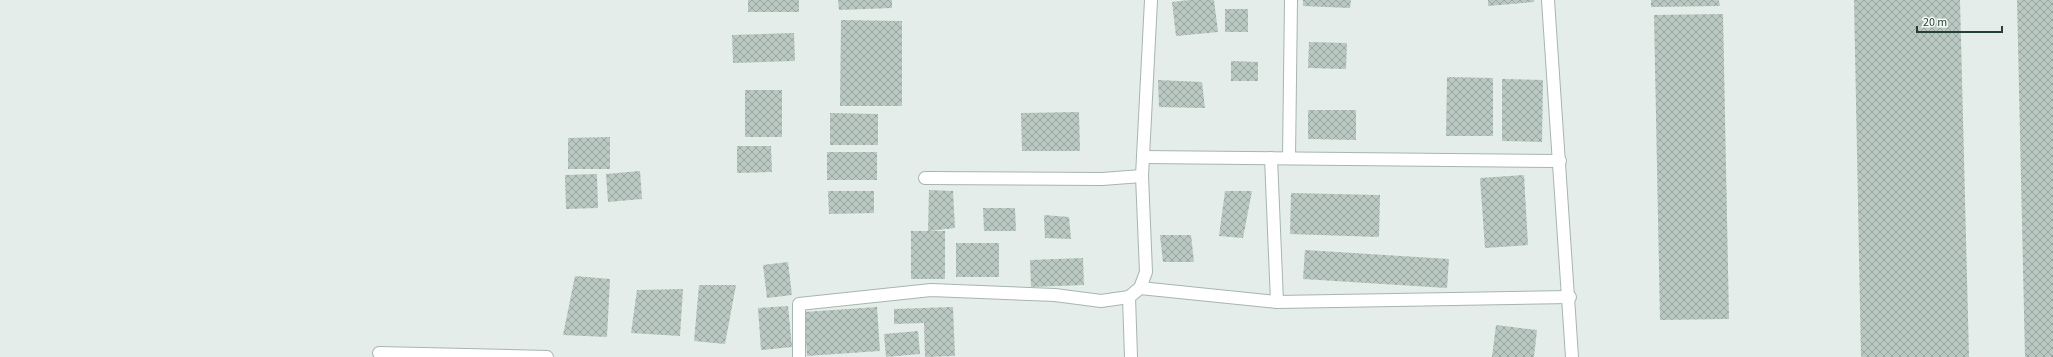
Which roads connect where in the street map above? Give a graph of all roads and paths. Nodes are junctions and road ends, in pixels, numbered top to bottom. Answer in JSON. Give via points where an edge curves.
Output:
{"nodes":[{"id":1,"x":1151,"y":0,"type":"edge"},
{"id":2,"x":1290,"y":0,"type":"edge"},
{"id":3,"x":1548,"y":0,"type":"edge"},
{"id":4,"x":1143,"y":157,"type":"junction"},
{"id":5,"x":1271,"y":158,"type":"junction"},
{"id":6,"x":1289,"y":158,"type":"junction"},
{"id":7,"x":1560,"y":161,"type":"junction"},
{"id":8,"x":1142,"y":176,"type":"junction"},
{"id":9,"x":925,"y":178,"type":"dead end"},
{"id":10,"x":1140,"y":288,"type":"junction"},
{"id":11,"x":1129,"y":297,"type":"junction"},
{"id":12,"x":1570,"y":297,"type":"junction"},
{"id":13,"x":1277,"y":302,"type":"junction"},
{"id":14,"x":379,"y":353,"type":"dead end"},
{"id":15,"x":547,"y":357,"type":"edge"},
{"id":16,"x":799,"y":357,"type":"edge"},
{"id":17,"x":1131,"y":357,"type":"edge"},
{"id":18,"x":1572,"y":357,"type":"edge"}],
"edges":[{"from":1,"to":4,"type":"street"},
{"from":2,"to":6,"type":"street"},
{"from":3,"to":7,"type":"street"},
{"from":4,"to":5,"type":"street"},
{"from":4,"to":8,"type":"street"},
{"from":5,"to":6,"type":"street"},
{"from":5,"to":13,"type":"street"},
{"from":6,"to":7,"type":"street"},
{"from":7,"to":12,"type":"street"},
{"from":8,"to":9,"type":"street"},
{"from":8,"to":10,"type":"street","via":[[1146,272]]},
{"from":10,"to":11,"type":"street"},
{"from":10,"to":13,"type":"street"},
{"from":11,"to":16,"type":"street","via":[[1101,301],[1055,295],[931,290],[799,304]]},
{"from":11,"to":17,"type":"street"},
{"from":12,"to":13,"type":"street"},
{"from":12,"to":18,"type":"street"},
{"from":14,"to":15,"type":"street"}]}
